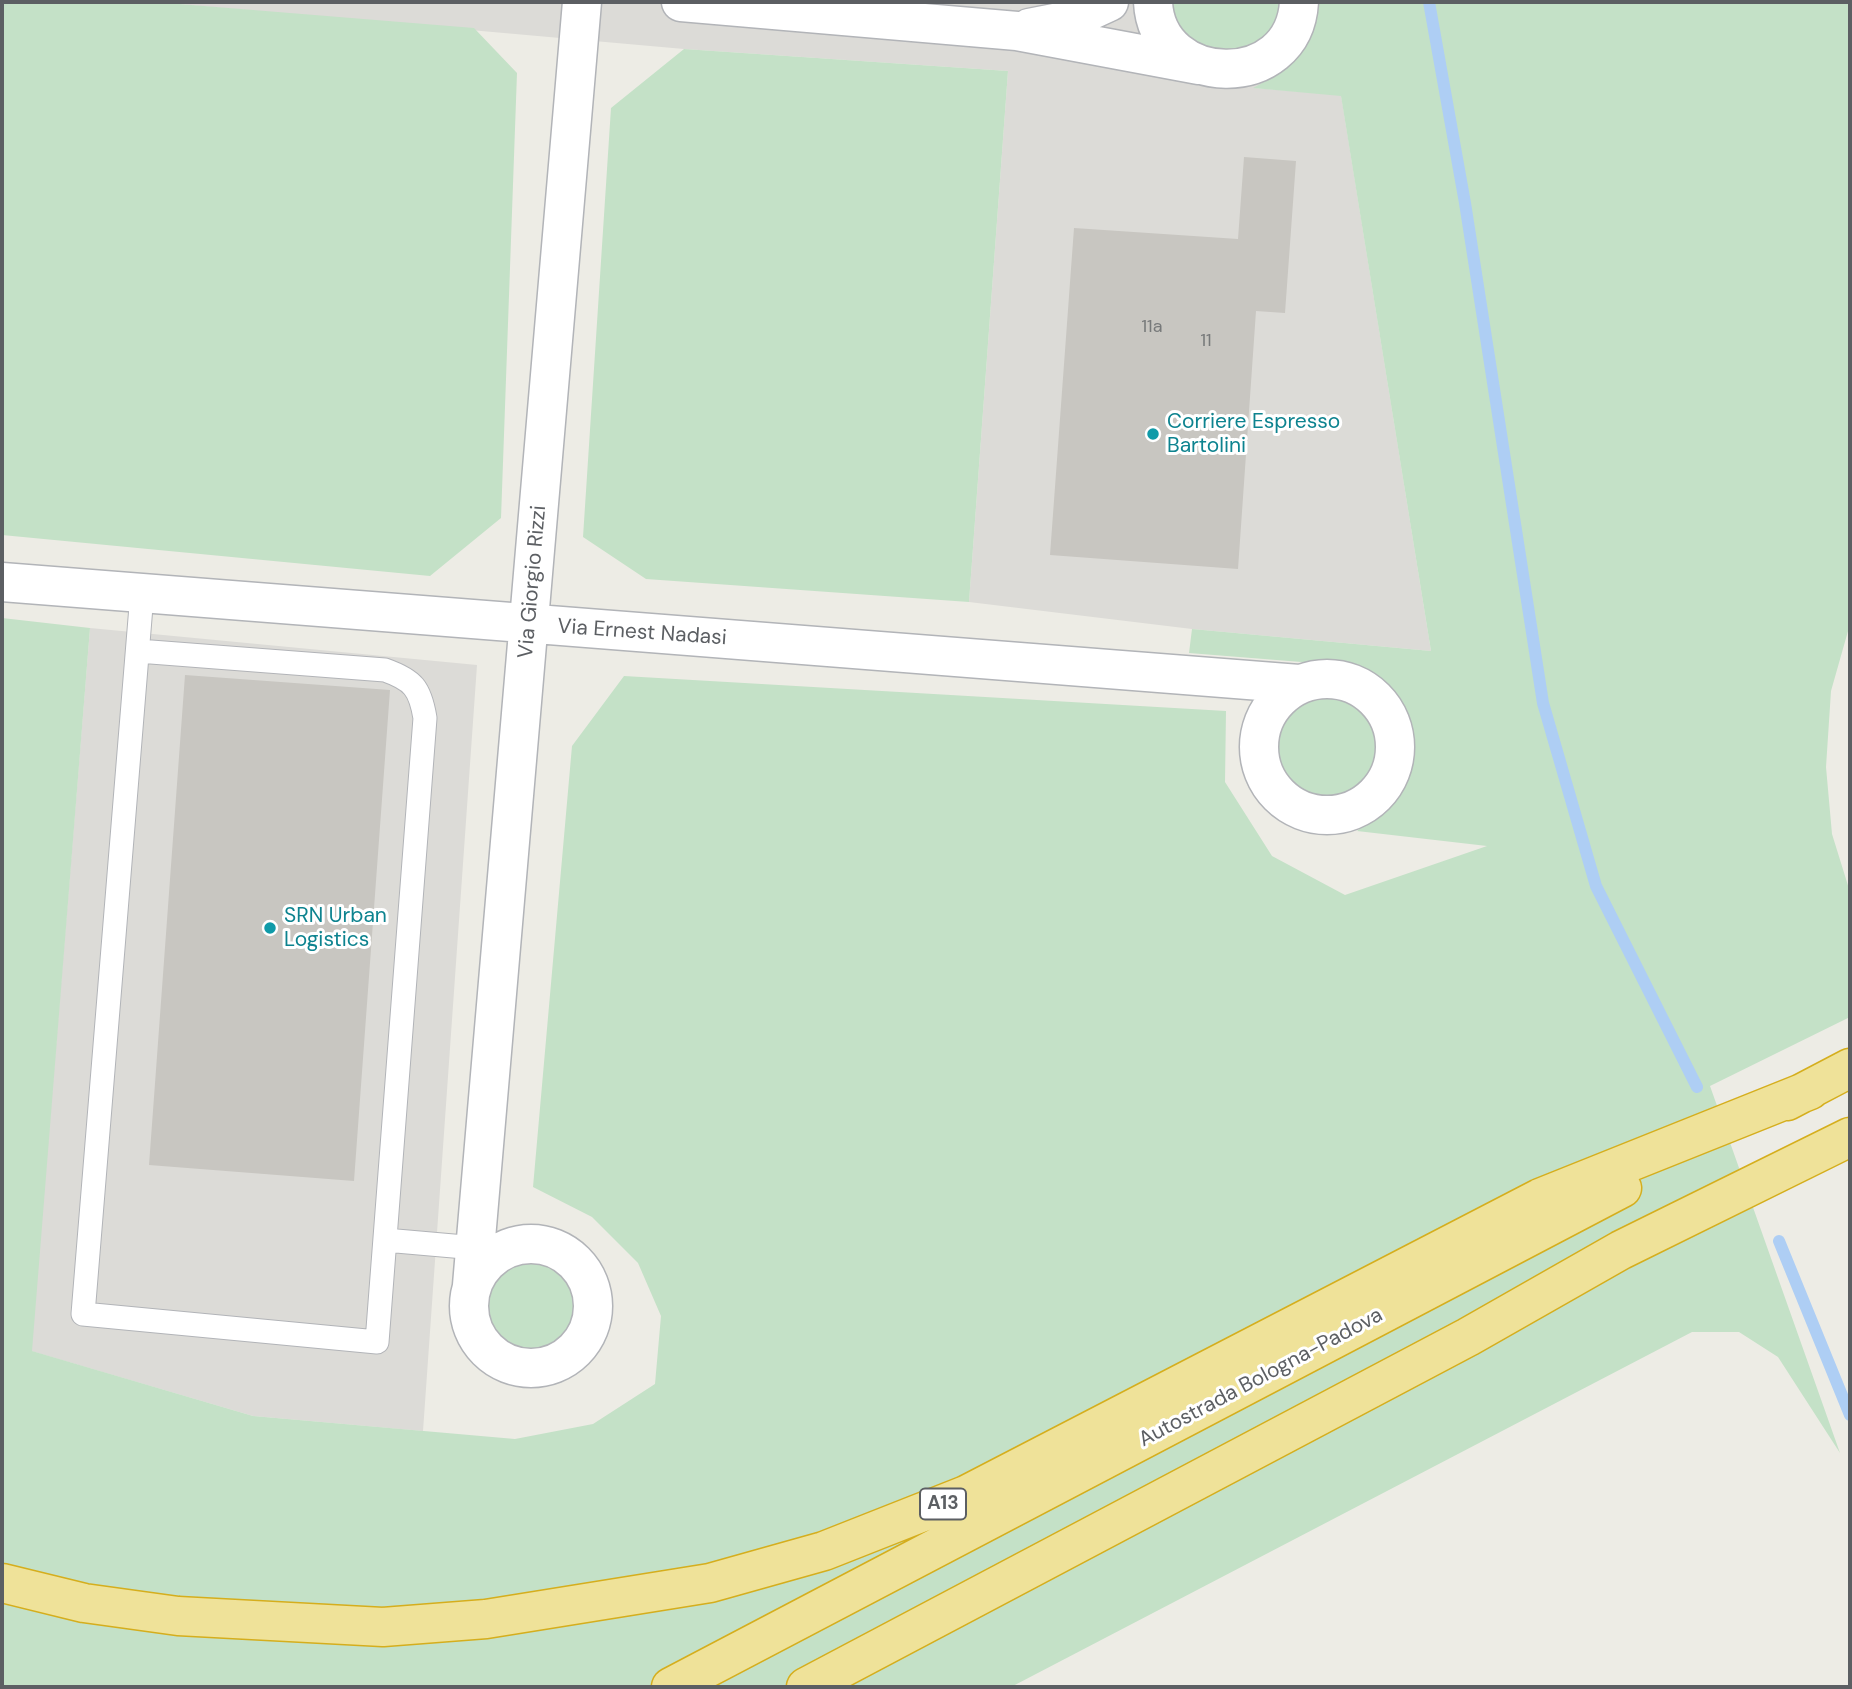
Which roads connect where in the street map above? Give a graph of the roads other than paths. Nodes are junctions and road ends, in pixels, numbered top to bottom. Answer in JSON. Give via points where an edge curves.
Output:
{"nodes":[{"id":1,"x":582,"y":2,"type":"edge"},
{"id":2,"x":681,"y":2,"type":"edge"},
{"id":3,"x":1109,"y":2,"type":"edge"},
{"id":4,"x":1153,"y":2,"type":"edge"},
{"id":5,"x":1299,"y":2,"type":"edge"},
{"id":6,"x":1017,"y":31,"type":"junction"},
{"id":7,"x":1199,"y":65,"type":"junction"},
{"id":8,"x":2,"y":582,"type":"edge"},
{"id":9,"x":142,"y":594,"type":"junction"},
{"id":10,"x":530,"y":625,"type":"junction"},
{"id":11,"x":138,"y":651,"type":"junction"},
{"id":12,"x":1157,"y":671,"type":"junction"},
{"id":13,"x":1298,"y":684,"type":"junction"},
{"id":14,"x":1259,"y":744,"type":"junction"},
{"id":15,"x":1850,"y":1068,"type":"edge"},
{"id":16,"x":1810,"y":1090,"type":"junction"},
{"id":17,"x":1850,"y":1137,"type":"edge"},
{"id":18,"x":485,"y":1162,"type":"junction"},
{"id":19,"x":385,"y":1240,"type":"junction"},
{"id":20,"x":525,"y":1243,"type":"junction"},
{"id":21,"x":474,"y":1266,"type":"junction"},
{"id":22,"x":1249,"y":1452,"type":"junction"},
{"id":23,"x":2,"y":1583,"type":"edge"},
{"id":24,"x":671,"y":1687,"type":"edge"},
{"id":25,"x":806,"y":1687,"type":"edge"},
{"id":26,"x":861,"y":1687,"type":"edge"}],
"edges":[{"from":1,"to":10,"type":"street","name":"Via Giorgio Rizzi"},
{"from":2,"to":6,"type":"street"},
{"from":3,"to":6,"type":"street","via":[[1070,20]]},
{"from":4,"to":7,"type":"street","via":[[1161,30],[1177,51]]},
{"from":5,"to":7,"type":"street","via":[[1288,37],[1271,55],[1249,67],[1224,71]]},
{"from":6,"to":7,"type":"street"},
{"from":8,"to":9,"type":"street","name":"Via Ernest Nadasi"},
{"from":9,"to":10,"type":"street","name":"Via Ernest Nadasi"},
{"from":9,"to":11,"type":"lane"},
{"from":10,"to":12,"type":"street","name":"Via Ernest Nadasi"},
{"from":10,"to":18,"type":"street","name":"Via Giorgio Rizzi"},
{"from":11,"to":19,"type":"lane","via":[[385,670],[408,678],[421,697],[425,718]]},
{"from":11,"to":19,"type":"lane","via":[[83,1314],[377,1342]]},
{"from":12,"to":13,"type":"street","name":"Via Ernest Nadasi"},
{"from":12,"to":14,"type":"street","name":"Via Ernest Nadasi","via":[[1203,684],[1230,699]]},
{"from":13,"to":14,"type":"street","via":[[1270,709]]},
{"from":13,"to":14,"type":"street","name":"Via Ernest Nadasi","via":[[1342,680],[1363,688],[1379,702],[1391,721],[1396,743],[1384,785],[1369,801],[1350,811],[1307,812],[1287,802],[1271,786],[1261,766]]},
{"from":15,"to":16,"type":"highway","name":"Autostrada Bologna-Padova","number":"A13"},
{"from":16,"to":23,"type":"highway","number":"A13","via":[[1541,1198],[965,1495],[824,1551],[710,1583],[486,1619],[383,1627],[178,1615],[84,1603]]},
{"from":16,"to":24,"type":"highway","name":"Autostrada Bologna-Padova","number":"A13"},
{"from":17,"to":22,"type":"highway","via":[[1621,1250]]},
{"from":18,"to":20,"type":"street","name":"Via Giorgio Rizzi","via":[[498,1205]]},
{"from":18,"to":21,"type":"street","name":"Via Giorgio Rizzi"},
{"from":19,"to":21,"type":"lane"},
{"from":20,"to":21,"type":"street"},
{"from":20,"to":21,"type":"street","name":"Via Giorgio Rizzi","via":[[564,1252],[579,1265],[594,1302],[584,1340],[570,1356],[552,1365],[512,1366],[481,1343],[471,1325],[468,1304]]},
{"from":22,"to":25,"type":"highway"},
{"from":22,"to":26,"type":"highway"}]}
